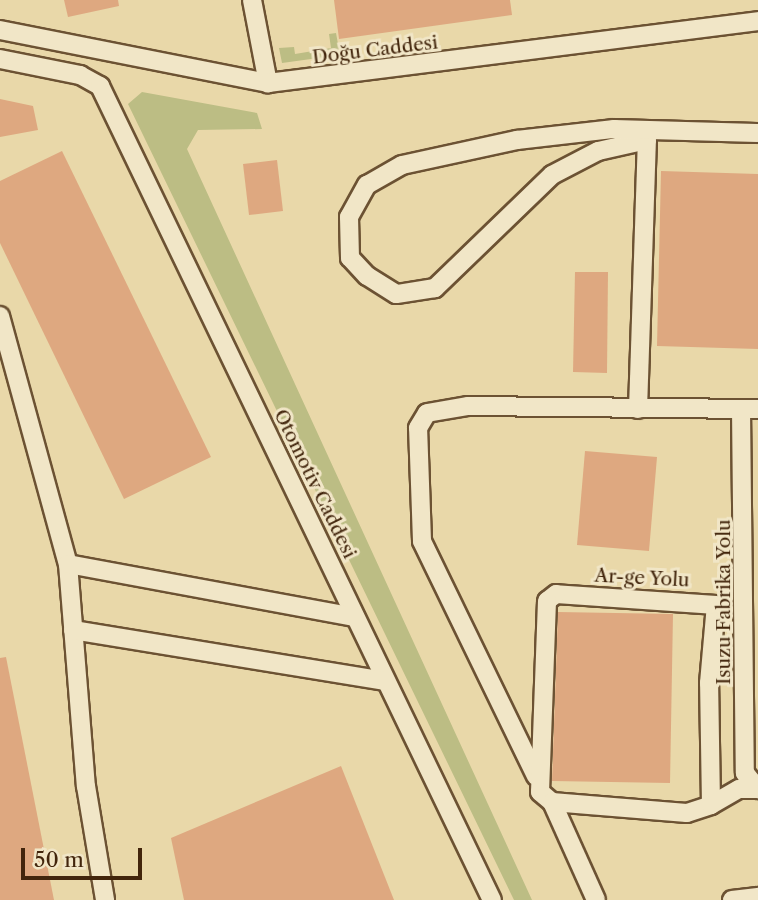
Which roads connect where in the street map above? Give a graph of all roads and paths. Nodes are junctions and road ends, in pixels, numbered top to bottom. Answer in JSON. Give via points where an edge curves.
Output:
{"nodes":[{"id":1,"x":252,"y":0,"type":"edge"},
{"id":2,"x":758,"y":21,"type":"edge"},
{"id":3,"x":0,"y":30,"type":"edge"},
{"id":4,"x":0,"y":59,"type":"edge"},
{"id":5,"x":268,"y":83,"type":"junction"},
{"id":6,"x":758,"y":133,"type":"edge"},
{"id":7,"x":0,"y":316,"type":"edge"},
{"id":8,"x":638,"y":409,"type":"junction"},
{"id":9,"x":749,"y":409,"type":"edge"},
{"id":10,"x":68,"y":564,"type":"junction"},
{"id":11,"x":355,"y":617,"type":"junction"},
{"id":12,"x":73,"y":630,"type":"junction"},
{"id":13,"x":386,"y":681,"type":"junction"},
{"id":14,"x":537,"y":779,"type":"junction"},
{"id":15,"x":758,"y":789,"type":"edge"},
{"id":16,"x":552,"y":802,"type":"junction"},
{"id":17,"x":711,"y":805,"type":"junction"},
{"id":18,"x":758,"y":897,"type":"edge"},
{"id":19,"x":105,"y":900,"type":"edge"},
{"id":20,"x":492,"y":900,"type":"edge"},
{"id":21,"x":596,"y":900,"type":"edge"},
{"id":22,"x":732,"y":900,"type":"edge"}],
"edges":[{"from":1,"to":5,"type":"street"},
{"from":2,"to":5,"type":"street","name":"Doğu Caddesi"},
{"from":3,"to":5,"type":"street","name":"Doğu Caddesi"},
{"from":4,"to":11,"type":"street","name":"Otomotiv Caddesi","via":[[80,75],[100,86]]},
{"from":6,"to":8,"type":"street","via":[[614,129],[517,140],[402,165],[367,185],[349,217],[350,258],[367,276],[396,294],[435,288],[552,175],[597,151],[647,140]]},
{"from":7,"to":10,"type":"street"},
{"from":8,"to":9,"type":"street","name":"Isuzu Fabrika Yolu"},
{"from":8,"to":14,"type":"street","name":"Isuzu Fabrika Yolu","via":[[439,408],[418,428],[422,541]]},
{"from":9,"to":15,"type":"street","name":"Isuzu Fabrika Yolu","via":[[745,774]]},
{"from":10,"to":11,"type":"street"},
{"from":10,"to":12,"type":"street"},
{"from":11,"to":13,"type":"street","name":"Otomotiv Caddesi"},
{"from":12,"to":13,"type":"street"},
{"from":12,"to":19,"type":"street","via":[[86,786]]},
{"from":13,"to":20,"type":"street","name":"Otomotiv Caddesi"},
{"from":14,"to":16,"type":"street"},
{"from":14,"to":17,"type":"street","name":"Ar-ge Yolu","via":[[547,601],[556,594],[708,602],[717,614],[709,683]]},
{"from":15,"to":17,"type":"street","via":[[739,789]]},
{"from":16,"to":17,"type":"street","via":[[687,813]]},
{"from":16,"to":21,"type":"street"},
{"from":18,"to":22,"type":"street"}]}
